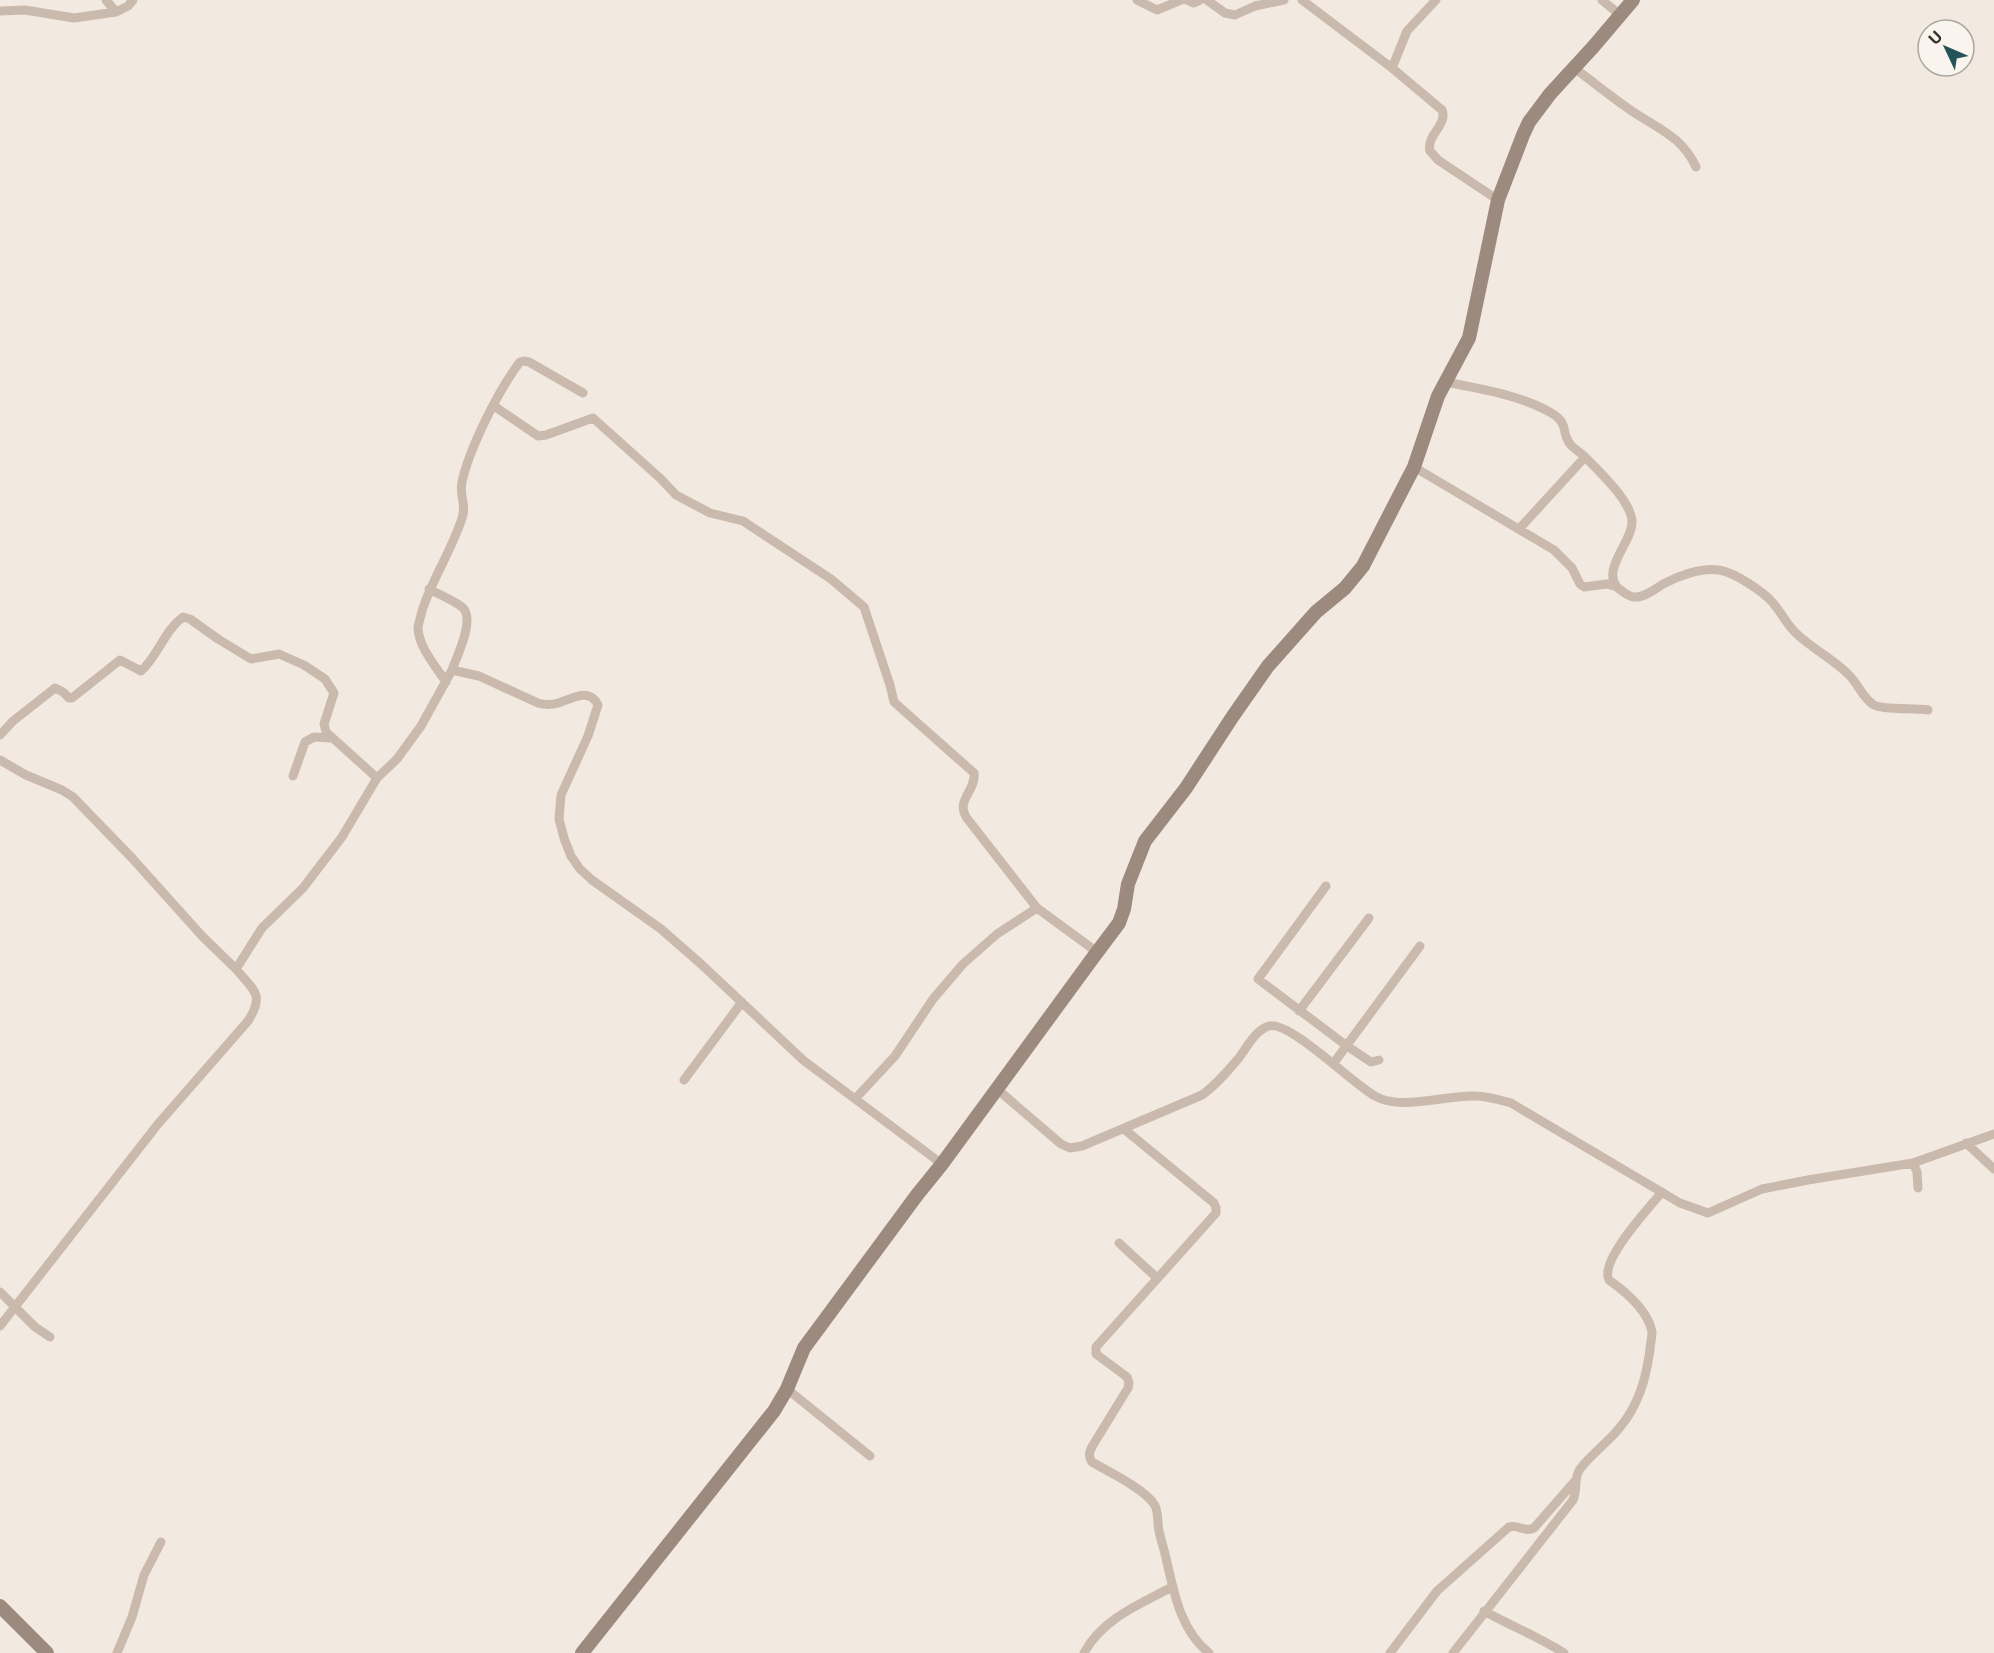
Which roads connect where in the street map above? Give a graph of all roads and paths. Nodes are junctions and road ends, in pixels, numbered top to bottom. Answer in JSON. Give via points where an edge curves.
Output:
{"nodes":[{"id":1,"x":106,"y":0,"type":"edge"},
{"id":2,"x":134,"y":0,"type":"edge"},
{"id":3,"x":1137,"y":0,"type":"edge"},
{"id":4,"x":1180,"y":0,"type":"edge"},
{"id":5,"x":1187,"y":0,"type":"edge"},
{"id":6,"x":1200,"y":0,"type":"edge"},
{"id":7,"x":1207,"y":0,"type":"edge"},
{"id":8,"x":1284,"y":0,"type":"edge"},
{"id":9,"x":1302,"y":0,"type":"edge"},
{"id":10,"x":1436,"y":0,"type":"edge"},
{"id":11,"x":1602,"y":0,"type":"edge"},
{"id":12,"x":1633,"y":0,"type":"edge"},
{"id":13,"x":0,"y":11,"type":"edge"},
{"id":14,"x":116,"y":12,"type":"junction"},
{"id":15,"x":1620,"y":15,"type":"junction"},
{"id":16,"x":1392,"y":68,"type":"junction"},
{"id":17,"x":1574,"y":68,"type":"junction"},
{"id":18,"x":1696,"y":167,"type":"dead end"},
{"id":19,"x":1498,"y":200,"type":"junction"},
{"id":20,"x":1445,"y":382,"type":"junction"},
{"id":21,"x":583,"y":393,"type":"dead end"},
{"id":22,"x":494,"y":406,"type":"junction"},
{"id":23,"x":1585,"y":457,"type":"junction"},
{"id":24,"x":1414,"y":466,"type":"junction"},
{"id":25,"x":1520,"y":528,"type":"junction"},
{"id":26,"x":1617,"y":587,"type":"junction"},
{"id":27,"x":429,"y":589,"type":"junction"},
{"id":28,"x":452,"y":670,"type":"junction"},
{"id":29,"x":446,"y":682,"type":"junction"},
{"id":30,"x":1928,"y":710,"type":"dead end"},
{"id":31,"x":0,"y":735,"type":"edge"},
{"id":32,"x":330,"y":738,"type":"junction"},
{"id":33,"x":0,"y":760,"type":"edge"},
{"id":34,"x":293,"y":776,"type":"dead end"},
{"id":35,"x":377,"y":778,"type":"junction"},
{"id":36,"x":1326,"y":886,"type":"dead end"},
{"id":37,"x":1037,"y":908,"type":"junction"},
{"id":38,"x":1368,"y":918,"type":"dead end"},
{"id":39,"x":1420,"y":946,"type":"dead end"},
{"id":40,"x":1097,"y":952,"type":"junction"},
{"id":41,"x":236,"y":969,"type":"junction"},
{"id":42,"x":742,"y":1002,"type":"junction"},
{"id":43,"x":1299,"y":1011,"type":"junction"},
{"id":44,"x":1347,"y":1046,"type":"junction"},
{"id":45,"x":1379,"y":1060,"type":"dead end"},
{"id":46,"x":1333,"y":1064,"type":"junction"},
{"id":47,"x":684,"y":1080,"type":"dead end"},
{"id":48,"x":998,"y":1089,"type":"junction"},
{"id":49,"x":855,"y":1099,"type":"junction"},
{"id":50,"x":1124,"y":1129,"type":"junction"},
{"id":51,"x":1994,"y":1134,"type":"edge"},
{"id":52,"x":1966,"y":1143,"type":"junction"},
{"id":53,"x":1914,"y":1163,"type":"junction"},
{"id":54,"x":942,"y":1164,"type":"junction"},
{"id":55,"x":1994,"y":1168,"type":"edge"},
{"id":56,"x":1918,"y":1188,"type":"dead end"},
{"id":57,"x":1662,"y":1192,"type":"junction"},
{"id":58,"x":1119,"y":1243,"type":"dead end"},
{"id":59,"x":1157,"y":1278,"type":"junction"},
{"id":60,"x":0,"y":1293,"type":"edge"},
{"id":61,"x":15,"y":1305,"type":"junction"},
{"id":62,"x":0,"y":1326,"type":"edge"},
{"id":63,"x":50,"y":1337,"type":"dead end"},
{"id":64,"x":787,"y":1389,"type":"junction"},
{"id":65,"x":870,"y":1456,"type":"dead end"},
{"id":66,"x":1575,"y":1481,"type":"junction"},
{"id":67,"x":161,"y":1542,"type":"dead end"},
{"id":68,"x":1173,"y":1587,"type":"junction"},
{"id":69,"x":0,"y":1606,"type":"edge"},
{"id":70,"x":1484,"y":1611,"type":"junction"},
{"id":71,"x":47,"y":1653,"type":"edge"},
{"id":72,"x":117,"y":1653,"type":"edge"},
{"id":73,"x":582,"y":1653,"type":"edge"},
{"id":74,"x":1084,"y":1653,"type":"edge"},
{"id":75,"x":1209,"y":1653,"type":"edge"},
{"id":76,"x":1390,"y":1653,"type":"edge"},
{"id":77,"x":1453,"y":1653,"type":"edge"},
{"id":78,"x":1564,"y":1653,"type":"edge"}],
"edges":[{"from":1,"to":14,"type":"street"},
{"from":2,"to":14,"type":"street"},
{"from":3,"to":4,"type":"street","via":[[1157,10]]},
{"from":5,"to":6,"type":"street"},
{"from":7,"to":8,"type":"street","via":[[1234,15]]},
{"from":9,"to":16,"type":"street"},
{"from":10,"to":16,"type":"street","via":[[1407,31]]},
{"from":11,"to":15,"type":"street"},
{"from":12,"to":15,"type":"street"},
{"from":13,"to":14,"type":"street","via":[[25,10],[74,18]]},
{"from":15,"to":17,"type":"street"},
{"from":16,"to":19,"type":"street","via":[[1444,113],[1429,146],[1434,157]]},
{"from":17,"to":18,"type":"street","via":[[1676,139]]},
{"from":17,"to":19,"type":"street","via":[[1529,122]]},
{"from":19,"to":20,"type":"street","via":[[1472,328]]},
{"from":20,"to":23,"type":"street","via":[[1486,390],[1551,413],[1564,425],[1572,446]]},
{"from":20,"to":24,"type":"street"},
{"from":21,"to":22,"type":"street","via":[[524,361],[517,366]]},
{"from":22,"to":27,"type":"street","via":[[463,475],[462,519]]},
{"from":22,"to":37,"type":"street","via":[[538,436],[592,418],[676,495],[710,513],[743,521],[831,579],[864,607],[894,702],[974,773],[962,811]]},
{"from":23,"to":25,"type":"street"},
{"from":23,"to":26,"type":"street","via":[[1631,512],[1629,536],[1614,569]]},
{"from":24,"to":25,"type":"street"},
{"from":24,"to":40,"type":"street","via":[[1357,575],[1317,612],[1269,666],[1180,798],[1145,841],[1132,870],[1119,923]]},
{"from":25,"to":26,"type":"street","via":[[1554,550],[1584,587]]},
{"from":26,"to":30,"type":"street","via":[[1629,595],[1641,596],[1690,573],[1720,570],[1772,600],[1793,631],[1848,674],[1871,704]]},
{"from":27,"to":28,"type":"street","via":[[463,608],[468,616]]},
{"from":27,"to":29,"type":"street","via":[[418,632]]},
{"from":28,"to":29,"type":"street"},
{"from":28,"to":42,"type":"street","via":[[479,676],[547,705],[585,695],[597,701],[590,729],[561,795],[559,819],[572,856],[592,880],[661,929]]},
{"from":29,"to":35,"type":"street","via":[[412,740]]},
{"from":31,"to":32,"type":"street","via":[[55,688],[72,698],[120,660],[141,671],[183,617],[251,659],[279,654],[325,678],[334,693],[324,724]]},
{"from":32,"to":34,"type":"street","via":[[314,737],[304,742]]},
{"from":32,"to":35,"type":"street"},
{"from":33,"to":41,"type":"street","via":[[73,797]]},
{"from":35,"to":41,"type":"street","via":[[342,837],[303,888],[262,928]]},
{"from":36,"to":43,"type":"street","via":[[1258,977]]},
{"from":37,"to":40,"type":"street"},
{"from":37,"to":49,"type":"street","via":[[997,934],[963,964],[933,999],[895,1056]]},
{"from":38,"to":43,"type":"street"},
{"from":39,"to":44,"type":"street"},
{"from":40,"to":48,"type":"street"},
{"from":41,"to":61,"type":"street","via":[[257,996],[257,1006],[248,1021],[158,1124]]},
{"from":42,"to":47,"type":"street"},
{"from":42,"to":49,"type":"street","via":[[803,1060]]},
{"from":43,"to":44,"type":"street"},
{"from":44,"to":45,"type":"street","via":[[1371,1062]]},
{"from":44,"to":46,"type":"street"},
{"from":46,"to":50,"type":"street","via":[[1286,1029],[1268,1026],[1202,1095]]},
{"from":46,"to":57,"type":"street","via":[[1376,1097],[1394,1102],[1475,1096],[1511,1104]]},
{"from":48,"to":50,"type":"street","via":[[1070,1148]]},
{"from":48,"to":54,"type":"street"},
{"from":49,"to":54,"type":"street"},
{"from":50,"to":59,"type":"street","via":[[1216,1208],[1216,1213]]},
{"from":51,"to":52,"type":"street"},
{"from":52,"to":53,"type":"street"},
{"from":52,"to":55,"type":"street"},
{"from":53,"to":56,"type":"street"},
{"from":53,"to":57,"type":"street","via":[[1762,1189],[1711,1213],[1696,1210]]},
{"from":54,"to":64,"type":"street","via":[[804,1348]]},
{"from":57,"to":66,"type":"street","via":[[1628,1232],[1606,1275],[1647,1319],[1652,1333],[1646,1376],[1633,1410],[1579,1470]]},
{"from":58,"to":59,"type":"street"},
{"from":59,"to":68,"type":"street","via":[[1096,1347],[1096,1354],[1127,1377],[1129,1383],[1089,1453],[1092,1462],[1122,1479],[1157,1508]]},
{"from":60,"to":61,"type":"street"},
{"from":61,"to":62,"type":"street"},
{"from":61,"to":63,"type":"street"},
{"from":64,"to":65,"type":"street"},
{"from":64,"to":73,"type":"street","via":[[774,1411]]},
{"from":66,"to":70,"type":"street","via":[[1573,1500]]},
{"from":66,"to":76,"type":"street","via":[[1534,1528],[1509,1527],[1437,1591]]},
{"from":67,"to":72,"type":"street","via":[[144,1575]]},
{"from":68,"to":74,"type":"street","via":[[1105,1625]]},
{"from":68,"to":75,"type":"street","via":[[1177,1607]]},
{"from":69,"to":71,"type":"street"},
{"from":70,"to":77,"type":"street"},
{"from":70,"to":78,"type":"street"}]}
